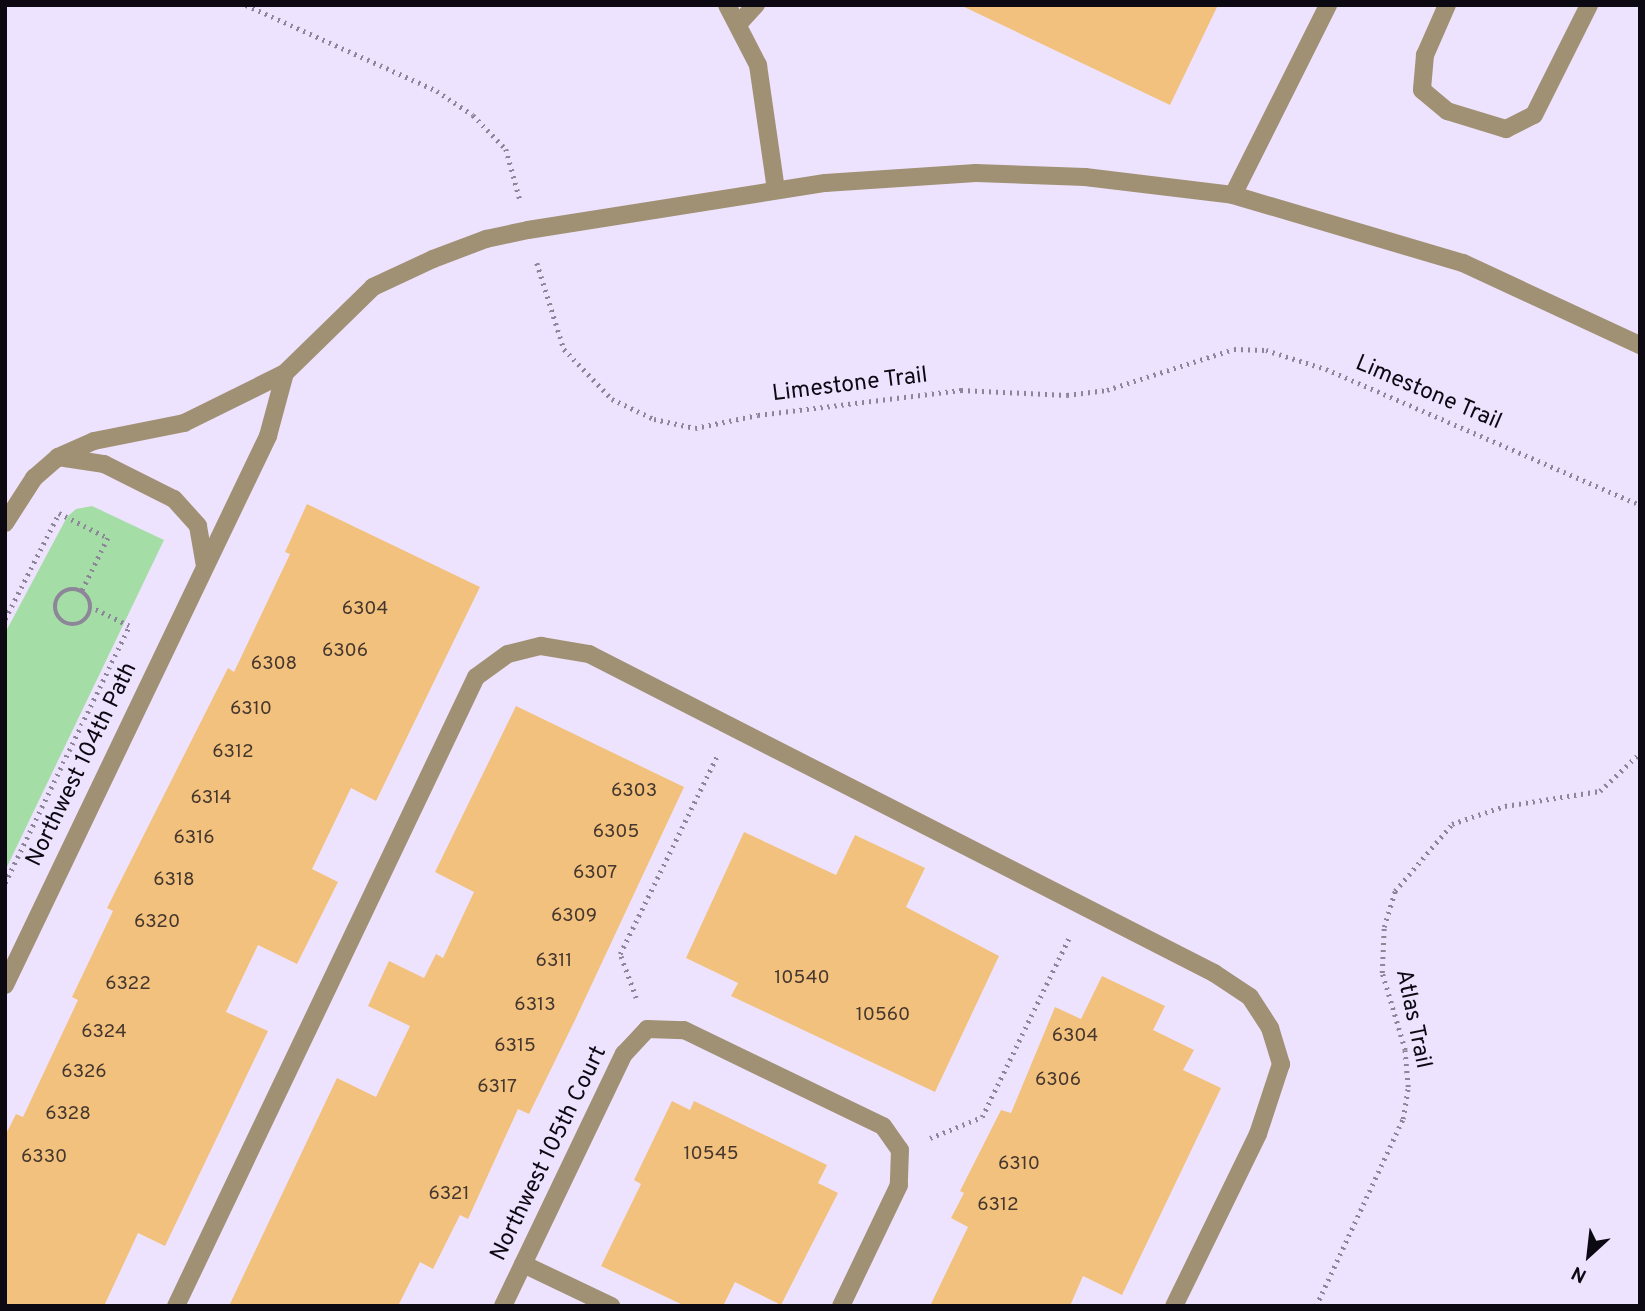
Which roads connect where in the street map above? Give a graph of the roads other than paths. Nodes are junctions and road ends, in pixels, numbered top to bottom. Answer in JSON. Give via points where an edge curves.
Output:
{"nodes":[{"id":1,"x":727,"y":5,"type":"edge"},
{"id":2,"x":756,"y":5,"type":"edge"},
{"id":3,"x":1328,"y":5,"type":"edge"},
{"id":4,"x":1447,"y":5,"type":"edge"},
{"id":5,"x":1589,"y":5,"type":"edge"},
{"id":6,"x":739,"y":23,"type":"junction"},
{"id":7,"x":776,"y":190,"type":"junction"},
{"id":8,"x":1233,"y":195,"type":"junction"},
{"id":9,"x":1640,"y":345,"type":"edge"},
{"id":10,"x":285,"y":373,"type":"junction"},
{"id":11,"x":58,"y":457,"type":"junction"},
{"id":12,"x":5,"y":523,"type":"edge"},
{"id":13,"x":205,"y":566,"type":"junction"},
{"id":14,"x":5,"y":985,"type":"edge"},
{"id":15,"x":523,"y":1265,"type":"junction"},
{"id":16,"x":176,"y":1306,"type":"edge"},
{"id":17,"x":503,"y":1306,"type":"edge"},
{"id":18,"x":611,"y":1306,"type":"edge"},
{"id":19,"x":841,"y":1306,"type":"edge"},
{"id":20,"x":1174,"y":1306,"type":"edge"}],
"edges":[{"from":1,"to":6,"type":"street"},
{"from":2,"to":6,"type":"street"},
{"from":3,"to":8,"type":"street"},
{"from":4,"to":5,"type":"street","via":[[1425,55],[1422,90],[1447,111],[1506,129],[1534,116]]},
{"from":6,"to":7,"type":"street","via":[[758,65]]},
{"from":7,"to":8,"type":"street","via":[[976,173],[1085,177]]},
{"from":7,"to":10,"type":"street","via":[[486,239],[373,287]]},
{"from":8,"to":9,"type":"street","via":[[1463,263]]},
{"from":10,"to":11,"type":"street","via":[[184,423],[94,441]]},
{"from":10,"to":13,"type":"street","name":"Northwest 104th Path","via":[[268,436]]},
{"from":11,"to":12,"type":"street","via":[[34,478]]},
{"from":11,"to":13,"type":"street","via":[[104,464],[174,499],[198,526]]},
{"from":13,"to":14,"type":"street","name":"Northwest 104th Path"},
{"from":15,"to":17,"type":"street","name":"Northwest 105th Court"},
{"from":15,"to":18,"type":"street"},
{"from":15,"to":19,"type":"street","name":"Northwest 105th Court","via":[[624,1054],[648,1029],[684,1030],[883,1126],[900,1150],[899,1185]]},
{"from":16,"to":20,"type":"street","via":[[476,677],[508,654],[541,646],[589,654],[1214,973],[1250,997],[1270,1028],[1281,1064],[1258,1134]]}]}
